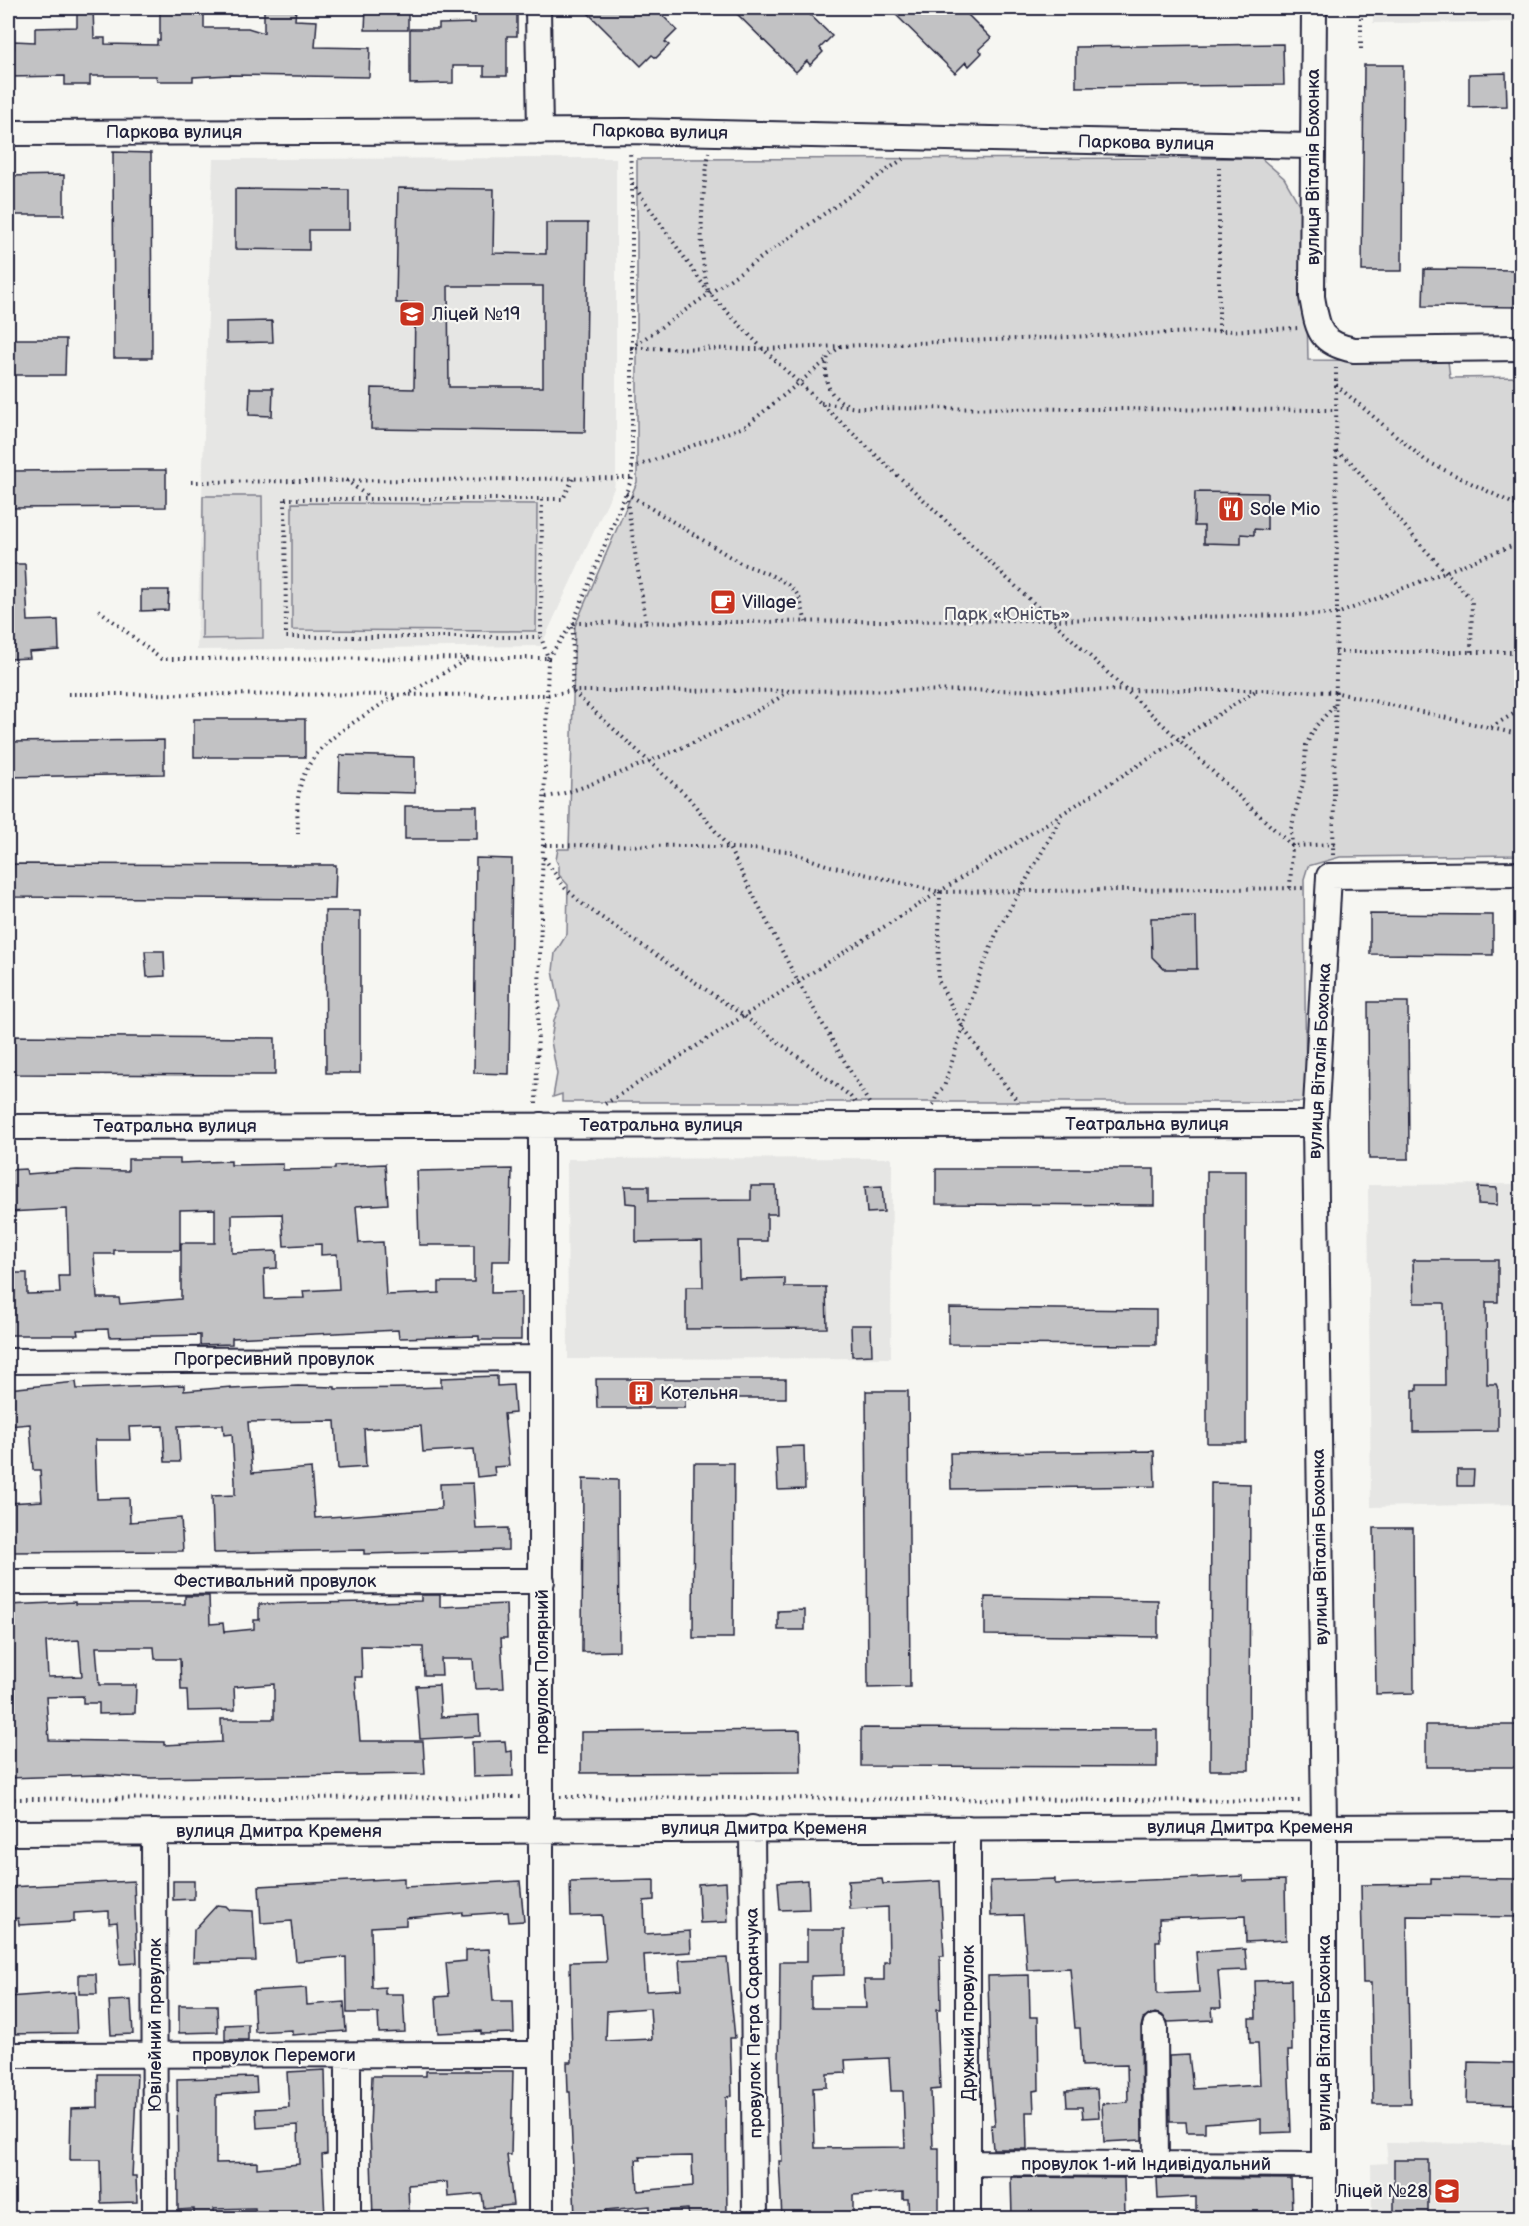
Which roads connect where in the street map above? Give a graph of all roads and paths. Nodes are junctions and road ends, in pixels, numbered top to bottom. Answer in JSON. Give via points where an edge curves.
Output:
{"nodes":[{"id":1,"x":538,"y":8,"type":"edge"},
{"id":2,"x":1314,"y":8,"type":"edge"},
{"id":3,"x":1361,"y":8,"type":"edge"},
{"id":4,"x":1361,"y":49,"type":"dead end"},
{"id":5,"x":540,"y":132,"type":"junction"},
{"id":6,"x":8,"y":133,"type":"edge"},
{"id":7,"x":933,"y":138,"type":"junction"},
{"id":8,"x":629,"y":142,"type":"junction"},
{"id":9,"x":1312,"y":146,"type":"junction"},
{"id":10,"x":641,"y":152,"type":"dead end"},
{"id":11,"x":698,"y":152,"type":"dead end"},
{"id":12,"x":709,"y":152,"type":"junction"},
{"id":13,"x":721,"y":152,"type":"dead end"},
{"id":14,"x":1219,"y":152,"type":"dead end"},
{"id":15,"x":632,"y":183,"type":"junction"},
{"id":16,"x":709,"y":293,"type":"junction"},
{"id":17,"x":1318,"y":327,"type":"junction"},
{"id":18,"x":1219,"y":331,"type":"junction"},
{"id":19,"x":842,"y":345,"type":"junction"},
{"id":20,"x":1336,"y":346,"type":"junction"},
{"id":21,"x":630,"y":348,"type":"junction"},
{"id":22,"x":1521,"y":348,"type":"edge"},
{"id":23,"x":763,"y":349,"type":"junction"},
{"id":24,"x":827,"y":360,"type":"junction"},
{"id":25,"x":800,"y":384,"type":"junction"},
{"id":26,"x":1336,"y":384,"type":"junction"},
{"id":27,"x":820,"y":403,"type":"junction"},
{"id":28,"x":858,"y":408,"type":"junction"},
{"id":29,"x":1336,"y":410,"type":"junction"},
{"id":30,"x":1336,"y":452,"type":"junction"},
{"id":31,"x":632,"y":468,"type":"junction"},
{"id":32,"x":573,"y":478,"type":"junction"},
{"id":33,"x":632,"y":478,"type":"junction"},
{"id":34,"x":346,"y":480,"type":"junction"},
{"id":35,"x":190,"y":482,"type":"dead end"},
{"id":36,"x":626,"y":493,"type":"junction"},
{"id":37,"x":371,"y":499,"type":"junction"},
{"id":38,"x":542,"y":499,"type":"junction"},
{"id":39,"x":1521,"y":508,"type":"edge"},
{"id":40,"x":1521,"y":542,"type":"edge"},
{"id":41,"x":1445,"y":572,"type":"junction"},
{"id":42,"x":99,"y":610,"type":"dead end"},
{"id":43,"x":1337,"y":614,"type":"junction"},
{"id":44,"x":1052,"y":620,"type":"junction"},
{"id":45,"x":806,"y":622,"type":"junction"},
{"id":46,"x":573,"y":623,"type":"junction"},
{"id":47,"x":646,"y":623,"type":"junction"},
{"id":48,"x":541,"y":637,"type":"junction"},
{"id":49,"x":1335,"y":652,"type":"junction"},
{"id":50,"x":1471,"y":652,"type":"junction"},
{"id":51,"x":1521,"y":652,"type":"edge"},
{"id":52,"x":470,"y":658,"type":"junction"},
{"id":53,"x":548,"y":658,"type":"junction"},
{"id":54,"x":791,"y":690,"type":"junction"},
{"id":55,"x":1126,"y":690,"type":"junction"},
{"id":56,"x":1258,"y":690,"type":"junction"},
{"id":57,"x":572,"y":691,"type":"junction"},
{"id":58,"x":1334,"y":692,"type":"junction"},
{"id":59,"x":68,"y":694,"type":"dead end"},
{"id":60,"x":547,"y":695,"type":"junction"},
{"id":61,"x":405,"y":696,"type":"junction"},
{"id":62,"x":1334,"y":706,"type":"junction"},
{"id":63,"x":1521,"y":709,"type":"edge"},
{"id":64,"x":1491,"y":728,"type":"junction"},
{"id":65,"x":1521,"y":735,"type":"edge"},
{"id":66,"x":1181,"y":741,"type":"junction"},
{"id":67,"x":651,"y":761,"type":"junction"},
{"id":68,"x":546,"y":797,"type":"junction"},
{"id":69,"x":1062,"y":815,"type":"junction"},
{"id":70,"x":298,"y":834,"type":"dead end"},
{"id":71,"x":1335,"y":844,"type":"junction"},
{"id":72,"x":545,"y":845,"type":"junction"},
{"id":73,"x":1292,"y":846,"type":"junction"},
{"id":74,"x":729,"y":848,"type":"junction"},
{"id":75,"x":544,"y":858,"type":"junction"},
{"id":76,"x":1521,"y":874,"type":"edge"},
{"id":77,"x":1319,"y":879,"type":"junction"},
{"id":78,"x":1290,"y":889,"type":"junction"},
{"id":79,"x":940,"y":892,"type":"junction"},
{"id":80,"x":1020,"y":892,"type":"junction"},
{"id":81,"x":798,"y":982,"type":"junction"},
{"id":82,"x":744,"y":1016,"type":"junction"},
{"id":83,"x":963,"y":1028,"type":"junction"},
{"id":84,"x":857,"y":1105,"type":"dead end"},
{"id":85,"x":871,"y":1105,"type":"dead end"},
{"id":86,"x":933,"y":1105,"type":"dead end"},
{"id":87,"x":1020,"y":1106,"type":"dead end"},
{"id":88,"x":538,"y":1116,"type":"junction"},
{"id":89,"x":1315,"y":1124,"type":"junction"},
{"id":90,"x":586,"y":1125,"type":"junction"},
{"id":91,"x":8,"y":1127,"type":"edge"},
{"id":92,"x":541,"y":1358,"type":"junction"},
{"id":93,"x":8,"y":1361,"type":"edge"},
{"id":94,"x":542,"y":1581,"type":"junction"},
{"id":95,"x":8,"y":1582,"type":"edge"},
{"id":96,"x":542,"y":1797,"type":"junction"},
{"id":97,"x":8,"y":1799,"type":"edge"},
{"id":98,"x":1323,"y":1801,"type":"junction"},
{"id":99,"x":1521,"y":1826,"type":"edge"},
{"id":100,"x":1324,"y":1827,"type":"junction"},
{"id":101,"x":752,"y":1828,"type":"junction"},
{"id":102,"x":968,"y":1828,"type":"junction"},
{"id":103,"x":542,"y":1829,"type":"junction"},
{"id":104,"x":154,"y":1832,"type":"junction"},
{"id":105,"x":8,"y":1833,"type":"edge"},
{"id":106,"x":1155,"y":2027,"type":"dead end"},
{"id":107,"x":541,"y":2054,"type":"junction"},
{"id":108,"x":8,"y":2055,"type":"edge"},
{"id":109,"x":155,"y":2055,"type":"junction"},
{"id":110,"x":348,"y":2055,"type":"junction"},
{"id":111,"x":968,"y":2163,"type":"junction"},
{"id":112,"x":1156,"y":2164,"type":"junction"},
{"id":113,"x":1324,"y":2165,"type":"junction"},
{"id":114,"x":155,"y":2218,"type":"edge"},
{"id":115,"x":348,"y":2218,"type":"edge"},
{"id":116,"x":541,"y":2218,"type":"edge"},
{"id":117,"x":755,"y":2218,"type":"edge"},
{"id":118,"x":968,"y":2218,"type":"edge"},
{"id":119,"x":1324,"y":2218,"type":"edge"}],
"edges":[{"from":1,"to":5,"type":"street"},
{"from":2,"to":9,"type":"street","name":"вулиця Віталія Бохонка"},
{"from":3,"to":4,"type":"path"},
{"from":5,"to":6,"type":"street","name":"Паркова вулиця"},
{"from":5,"to":8,"type":"street","name":"Паркова вулиця"},
{"from":7,"to":8,"type":"street","name":"Паркова вулиця"},
{"from":7,"to":9,"type":"street","name":"Паркова вулиця"},
{"from":7,"to":16,"type":"path"},
{"from":8,"to":10,"type":"path"},
{"from":8,"to":15,"type":"path"},
{"from":9,"to":17,"type":"street","name":"вулиця Віталія Бохонка","via":[[1312,297]]},
{"from":11,"to":12,"type":"path"},
{"from":12,"to":13,"type":"path"},
{"from":12,"to":16,"type":"path","via":[[700,210],[702,261]]},
{"from":14,"to":18,"type":"path"},
{"from":15,"to":16,"type":"path"},
{"from":15,"to":21,"type":"path"},
{"from":16,"to":21,"type":"path"},
{"from":16,"to":23,"type":"path"},
{"from":17,"to":18,"type":"path"},
{"from":17,"to":20,"type":"street"},
{"from":18,"to":19,"type":"path"},
{"from":19,"to":23,"type":"path"},
{"from":19,"to":24,"type":"path"},
{"from":20,"to":22,"type":"street","via":[[1354,350]]},
{"from":20,"to":26,"type":"path"},
{"from":21,"to":23,"type":"path"},
{"from":21,"to":31,"type":"path"},
{"from":23,"to":25,"type":"path"},
{"from":24,"to":25,"type":"path"},
{"from":24,"to":28,"type":"path","via":[[824,379],[832,393],[843,403]]},
{"from":25,"to":27,"type":"path"},
{"from":25,"to":31,"type":"path","via":[[747,426]]},
{"from":26,"to":29,"type":"path"},
{"from":26,"to":39,"type":"path","via":[[1426,461]]},
{"from":27,"to":28,"type":"path"},
{"from":27,"to":44,"type":"path"},
{"from":28,"to":29,"type":"path"},
{"from":29,"to":30,"type":"path"},
{"from":30,"to":41,"type":"path","via":[[1349,460]]},
{"from":30,"to":43,"type":"path"},
{"from":31,"to":33,"type":"path"},
{"from":32,"to":33,"type":"path"},
{"from":32,"to":34,"type":"path"},
{"from":32,"to":38,"type":"path","via":[[563,499]]},
{"from":33,"to":36,"type":"path"},
{"from":34,"to":35,"type":"path"},
{"from":34,"to":37,"type":"path"},
{"from":36,"to":45,"type":"path","via":[[742,564],[779,580],[797,594]]},
{"from":36,"to":46,"type":"path"},
{"from":36,"to":47,"type":"path"},
{"from":37,"to":38,"type":"path"},
{"from":37,"to":48,"type":"path","via":[[285,499],[286,637]]},
{"from":38,"to":48,"type":"path"},
{"from":40,"to":41,"type":"path"},
{"from":41,"to":43,"type":"path"},
{"from":41,"to":50,"type":"path","via":[[1472,600]]},
{"from":42,"to":52,"type":"path","via":[[161,658]]},
{"from":43,"to":44,"type":"path"},
{"from":43,"to":49,"type":"path"},
{"from":44,"to":45,"type":"path"},
{"from":44,"to":55,"type":"path"},
{"from":45,"to":47,"type":"path"},
{"from":46,"to":47,"type":"path"},
{"from":46,"to":53,"type":"path"},
{"from":46,"to":57,"type":"path"},
{"from":48,"to":53,"type":"path"},
{"from":49,"to":50,"type":"path"},
{"from":49,"to":58,"type":"path"},
{"from":50,"to":51,"type":"path"},
{"from":52,"to":53,"type":"path"},
{"from":52,"to":61,"type":"path"},
{"from":53,"to":60,"type":"path"},
{"from":54,"to":55,"type":"path"},
{"from":54,"to":57,"type":"path"},
{"from":54,"to":67,"type":"path","via":[[751,716]]},
{"from":55,"to":56,"type":"path"},
{"from":55,"to":66,"type":"path"},
{"from":56,"to":58,"type":"path"},
{"from":56,"to":66,"type":"path"},
{"from":57,"to":60,"type":"path"},
{"from":57,"to":67,"type":"path"},
{"from":58,"to":62,"type":"path"},
{"from":58,"to":64,"type":"path"},
{"from":59,"to":61,"type":"path"},
{"from":60,"to":61,"type":"path"},
{"from":60,"to":68,"type":"path"},
{"from":61,"to":70,"type":"path","via":[[388,700],[321,747],[298,792]]},
{"from":62,"to":71,"type":"path"},
{"from":62,"to":73,"type":"path","via":[[1306,745],[1304,779],[1291,829]]},
{"from":63,"to":64,"type":"path"},
{"from":64,"to":65,"type":"path"},
{"from":66,"to":69,"type":"path"},
{"from":66,"to":73,"type":"path"},
{"from":67,"to":68,"type":"path","via":[[564,795]]},
{"from":67,"to":74,"type":"path","via":[[688,797]]},
{"from":68,"to":72,"type":"path"},
{"from":69,"to":79,"type":"path"},
{"from":69,"to":80,"type":"path"},
{"from":71,"to":73,"type":"path"},
{"from":71,"to":77,"type":"path"},
{"from":72,"to":74,"type":"path"},
{"from":72,"to":75,"type":"path"},
{"from":73,"to":78,"type":"path"},
{"from":74,"to":79,"type":"path","via":[[788,851],[826,865]]},
{"from":74,"to":81,"type":"path"},
{"from":75,"to":82,"type":"path","via":[[565,888],[585,906]]},
{"from":75,"to":88,"type":"path"},
{"from":76,"to":77,"type":"street"},
{"from":77,"to":78,"type":"path","via":[[1310,888]]},
{"from":77,"to":89,"type":"street","name":"вулиця Віталія Бохонка"},
{"from":78,"to":80,"type":"path"},
{"from":79,"to":80,"type":"path"},
{"from":79,"to":81,"type":"path"},
{"from":79,"to":83,"type":"path","via":[[938,980]]},
{"from":80,"to":83,"type":"path","via":[[997,932]]},
{"from":81,"to":82,"type":"path"},
{"from":81,"to":85,"type":"path"},
{"from":82,"to":84,"type":"path"},
{"from":82,"to":90,"type":"path","via":[[600,1108]]},
{"from":83,"to":86,"type":"path","via":[[944,1087]]},
{"from":83,"to":87,"type":"path"},
{"from":88,"to":90,"type":"street","name":"Театральна вулиця"},
{"from":88,"to":91,"type":"street","name":"Театральна вулиця"},
{"from":88,"to":92,"type":"street","name":"провулок Полярний"},
{"from":89,"to":90,"type":"street","name":"Театральна вулиця"},
{"from":89,"to":98,"type":"street","name":"вулиця Віталія Бохонка"},
{"from":92,"to":93,"type":"street","name":"Прогресивний провулок"},
{"from":92,"to":94,"type":"street","name":"провулок Полярний"},
{"from":94,"to":95,"type":"street","name":"Фестивальний провулок"},
{"from":94,"to":96,"type":"street","name":"провулок Полярний"},
{"from":96,"to":97,"type":"path"},
{"from":96,"to":98,"type":"path"},
{"from":96,"to":103,"type":"street","name":"провулок Полярний"},
{"from":98,"to":100,"type":"street","name":"вулиця Віталія Бохонка"},
{"from":99,"to":100,"type":"street","name":"вулиця Дмитра Кременя"},
{"from":100,"to":102,"type":"street","name":"вулиця Дмитра Кременя"},
{"from":100,"to":113,"type":"street","name":"вулиця Віталія Бохонка"},
{"from":101,"to":102,"type":"street","name":"вулиця Дмитра Кременя"},
{"from":101,"to":103,"type":"street","name":"вулиця Дмитра Кременя"},
{"from":101,"to":117,"type":"street","name":"провулок Петра Саранчука"},
{"from":102,"to":111,"type":"street","name":"Дружний провулок"},
{"from":103,"to":104,"type":"street","name":"вулиця Дмитра Кременя"},
{"from":103,"to":107,"type":"street","name":"провулок Полярний"},
{"from":104,"to":105,"type":"street","name":"вулиця Дмитра Кременя"},
{"from":104,"to":109,"type":"street","name":"Ювілейний провулок"},
{"from":106,"to":112,"type":"street"},
{"from":107,"to":110,"type":"street","name":"провулок Перемоги"},
{"from":107,"to":116,"type":"street","name":"провулок Полярний"},
{"from":108,"to":109,"type":"street","name":"провулок Перемоги"},
{"from":109,"to":110,"type":"street","name":"провулок Перемоги"},
{"from":109,"to":114,"type":"street","name":"Ювілейний провулок"},
{"from":110,"to":115,"type":"street"},
{"from":111,"to":112,"type":"street","name":"провулок 1-ий Індивідуальний"},
{"from":111,"to":118,"type":"street","name":"Дружний провулок"},
{"from":112,"to":113,"type":"street","name":"провулок 1-ий Індивідуальний"},
{"from":113,"to":119,"type":"street","name":"вулиця Віталія Бохонка"}]}
